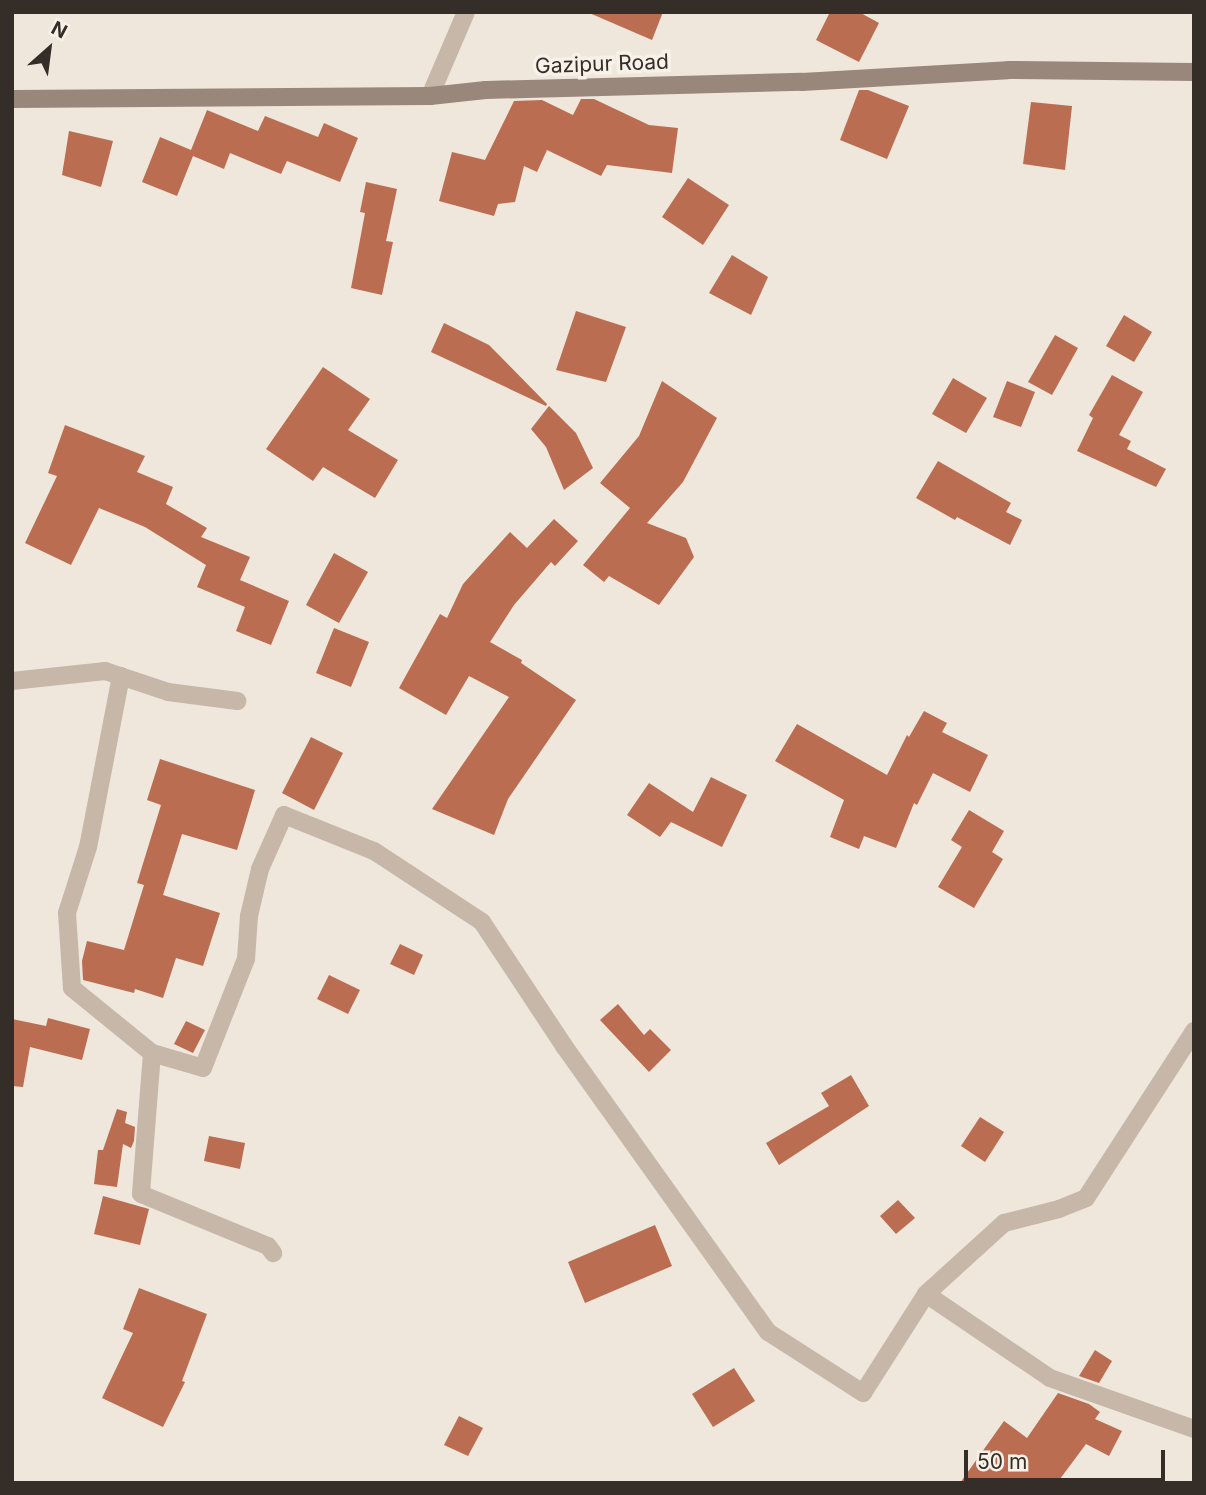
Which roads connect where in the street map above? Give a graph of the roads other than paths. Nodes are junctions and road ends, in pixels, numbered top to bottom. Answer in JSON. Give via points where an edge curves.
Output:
{"nodes":[{"id":1,"x":466,"y":12,"type":"edge"},
{"id":2,"x":1194,"y":72,"type":"edge"},
{"id":3,"x":430,"y":96,"type":"junction"},
{"id":4,"x":12,"y":99,"type":"edge"},
{"id":5,"x":121,"y":676,"type":"junction"},
{"id":6,"x":12,"y":681,"type":"edge"},
{"id":7,"x":237,"y":701,"type":"dead end"},
{"id":8,"x":1194,"y":1031,"type":"edge"},
{"id":9,"x":152,"y":1053,"type":"junction"},
{"id":10,"x":273,"y":1253,"type":"dead end"},
{"id":11,"x":926,"y":1294,"type":"junction"},
{"id":12,"x":1194,"y":1429,"type":"edge"}],
"edges":[{"from":1,"to":3,"type":"street"},
{"from":2,"to":3,"type":"street","name":"Gazipur Road","via":[[1008,70]]},
{"from":3,"to":4,"type":"street","name":"Gazipur Road"},
{"from":5,"to":6,"type":"street","via":[[105,671]]},
{"from":5,"to":7,"type":"street","via":[[168,692]]},
{"from":5,"to":9,"type":"street","via":[[88,847],[67,913],[72,988]]},
{"from":8,"to":11,"type":"street","via":[[1086,1198],[1004,1223]]},
{"from":9,"to":10,"type":"street","via":[[141,1194],[268,1246]]},
{"from":9,"to":11,"type":"street","via":[[203,1068],[246,960],[248,916],[260,869],[284,815],[374,851],[482,922],[564,1046],[768,1332],[863,1393]]},
{"from":11,"to":12,"type":"street","via":[[1050,1378]]}]}
